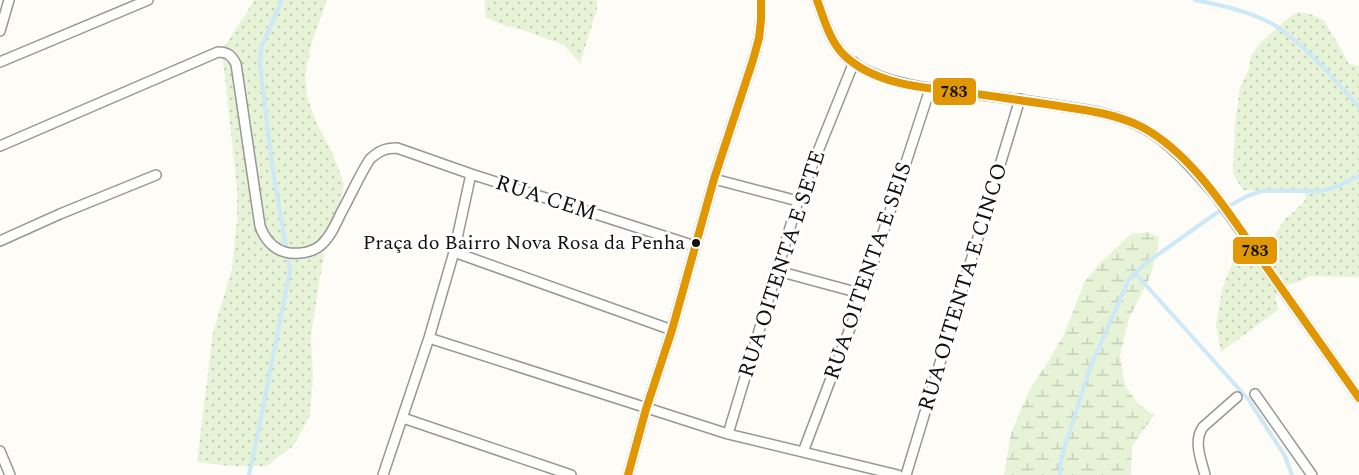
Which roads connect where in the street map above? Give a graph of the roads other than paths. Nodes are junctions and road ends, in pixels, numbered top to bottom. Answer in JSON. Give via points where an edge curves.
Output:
{"nodes":[{"id":1,"x":9,"y":0,"type":"edge"},
{"id":2,"x":148,"y":0,"type":"edge"},
{"id":3,"x":762,"y":0,"type":"edge"},
{"id":4,"x":817,"y":0,"type":"edge"},
{"id":5,"x":0,"y":31,"type":"edge"},
{"id":6,"x":0,"y":62,"type":"edge"},
{"id":7,"x":854,"y":62,"type":"junction"},
{"id":8,"x":930,"y":88,"type":"junction"},
{"id":9,"x":1020,"y":99,"type":"junction"},
{"id":10,"x":0,"y":146,"type":"edge"},
{"id":11,"x":471,"y":174,"type":"junction"},
{"id":12,"x":156,"y":175,"type":"dead end"},
{"id":13,"x":714,"y":179,"type":"junction"},
{"id":14,"x":798,"y":201,"type":"junction"},
{"id":15,"x":0,"y":241,"type":"edge"},
{"id":16,"x":695,"y":246,"type":"junction"},
{"id":17,"x":454,"y":252,"type":"junction"},
{"id":18,"x":778,"y":272,"type":"junction"},
{"id":19,"x":863,"y":294,"type":"junction"},
{"id":20,"x":672,"y":330,"type":"junction"},
{"id":21,"x":429,"y":338,"type":"junction"},
{"id":22,"x":1357,"y":390,"type":"edge"},
{"id":23,"x":1255,"y":394,"type":"dead end"},
{"id":24,"x":1238,"y":397,"type":"dead end"},
{"id":25,"x":646,"y":409,"type":"junction"},
{"id":26,"x":403,"y":418,"type":"junction"},
{"id":27,"x":728,"y":434,"type":"junction"},
{"id":28,"x":0,"y":451,"type":"edge"},
{"id":29,"x":803,"y":452,"type":"junction"},
{"id":30,"x":10,"y":475,"type":"edge"},
{"id":31,"x":383,"y":475,"type":"edge"},
{"id":32,"x":571,"y":475,"type":"edge"},
{"id":33,"x":628,"y":475,"type":"edge"},
{"id":34,"x":898,"y":475,"type":"edge"},
{"id":35,"x":906,"y":475,"type":"edge"},
{"id":36,"x":1205,"y":475,"type":"edge"},
{"id":37,"x":1312,"y":475,"type":"edge"}],
"edges":[{"from":1,"to":5,"type":"street"},
{"from":2,"to":6,"type":"street"},
{"from":3,"to":13,"type":"street","via":[[759,38]]},
{"from":4,"to":7,"type":"street","via":[[832,39]]},
{"from":7,"to":8,"type":"street","via":[[893,81]]},
{"from":7,"to":14,"type":"street","name":"RUA OITENTA E SETE"},
{"from":8,"to":9,"type":"street"},
{"from":8,"to":19,"type":"street","name":"RUA OITENTA E SEIS"},
{"from":9,"to":22,"type":"street","via":[[1108,115],[1143,128],[1161,140],[1216,196]]},
{"from":9,"to":35,"type":"street","name":"RUA OITENTA E CINCO"},
{"from":10,"to":11,"type":"street","name":"RUA CEM","via":[[224,52],[236,64],[260,226],[263,236],[283,252],[297,254],[320,247],[370,159],[387,148]]},
{"from":11,"to":16,"type":"street","name":"RUA CEM"},
{"from":11,"to":17,"type":"street"},
{"from":12,"to":15,"type":"street"},
{"from":13,"to":14,"type":"street"},
{"from":13,"to":16,"type":"street"},
{"from":14,"to":18,"type":"street","name":"RUA OITENTA E SETE"},
{"from":16,"to":20,"type":"street"},
{"from":17,"to":20,"type":"street"},
{"from":17,"to":21,"type":"street"},
{"from":18,"to":19,"type":"street"},
{"from":18,"to":27,"type":"street","name":"RUA OITENTA E SETE"},
{"from":19,"to":29,"type":"street","name":"RUA OITENTA E SEIS"},
{"from":20,"to":25,"type":"street"},
{"from":21,"to":25,"type":"street"},
{"from":21,"to":26,"type":"street"},
{"from":23,"to":37,"type":"street"},
{"from":24,"to":36,"type":"street","via":[[1199,432]]},
{"from":25,"to":27,"type":"street"},
{"from":25,"to":33,"type":"street"},
{"from":26,"to":31,"type":"street"},
{"from":26,"to":32,"type":"street"},
{"from":27,"to":29,"type":"street"},
{"from":28,"to":30,"type":"street"},
{"from":29,"to":34,"type":"street"}]}
